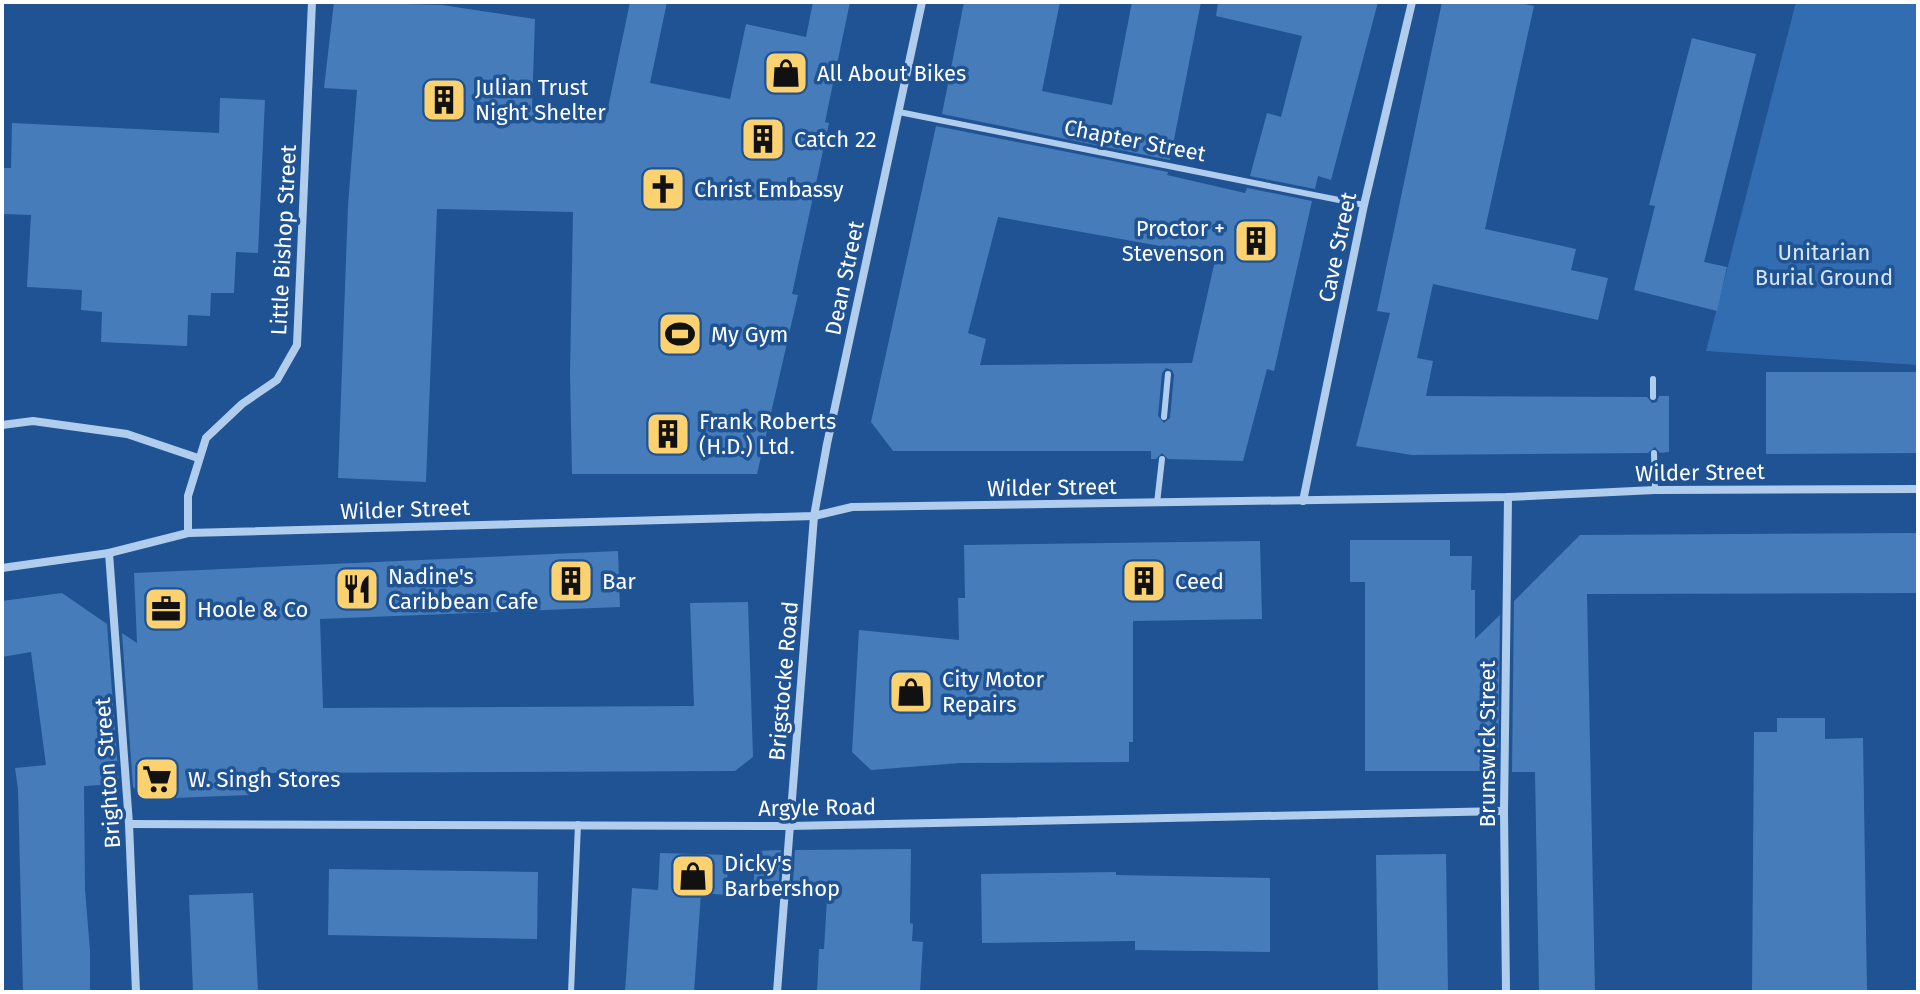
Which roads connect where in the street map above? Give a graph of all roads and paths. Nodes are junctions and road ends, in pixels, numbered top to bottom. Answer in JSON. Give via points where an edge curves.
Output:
{"nodes":[{"id":1,"x":312,"y":2,"type":"edge"},
{"id":2,"x":922,"y":2,"type":"edge"},
{"id":3,"x":1412,"y":2,"type":"edge"},
{"id":4,"x":899,"y":112,"type":"junction"},
{"id":5,"x":1364,"y":205,"type":"junction"},
{"id":6,"x":1168,"y":374,"type":"dead end"},
{"id":7,"x":1653,"y":379,"type":"dead end"},
{"id":8,"x":1653,"y":397,"type":"dead end"},
{"id":9,"x":1164,"y":417,"type":"dead end"},
{"id":10,"x":2,"y":425,"type":"edge"},
{"id":11,"x":1654,"y":453,"type":"dead end"},
{"id":12,"x":198,"y":458,"type":"junction"},
{"id":13,"x":1162,"y":459,"type":"dead end"},
{"id":14,"x":1918,"y":489,"type":"edge"},
{"id":15,"x":1655,"y":490,"type":"junction"},
{"id":16,"x":1508,"y":497,"type":"junction"},
{"id":17,"x":1303,"y":501,"type":"junction"},
{"id":18,"x":1157,"y":503,"type":"junction"},
{"id":19,"x":814,"y":516,"type":"junction"},
{"id":20,"x":188,"y":533,"type":"junction"},
{"id":21,"x":109,"y":553,"type":"junction"},
{"id":22,"x":2,"y":568,"type":"edge"},
{"id":23,"x":1504,"y":811,"type":"junction"},
{"id":24,"x":129,"y":824,"type":"junction"},
{"id":25,"x":578,"y":824,"type":"junction"},
{"id":26,"x":790,"y":826,"type":"junction"},
{"id":27,"x":136,"y":992,"type":"edge"},
{"id":28,"x":571,"y":992,"type":"edge"},
{"id":29,"x":777,"y":992,"type":"edge"},
{"id":30,"x":1506,"y":992,"type":"edge"}],
"edges":[{"from":1,"to":12,"type":"street","name":"Little Bishop Street","via":[[297,345],[277,380],[206,438]]},
{"from":2,"to":4,"type":"street","name":"Dean Street"},
{"from":3,"to":5,"type":"street","name":"Cave Street"},
{"from":4,"to":5,"type":"lane","name":"Chapter Street"},
{"from":4,"to":19,"type":"street","name":"Dean Street"},
{"from":5,"to":17,"type":"street","name":"Cave Street"},
{"from":6,"to":9,"type":"lane"},
{"from":7,"to":8,"type":"lane"},
{"from":10,"to":12,"type":"street","via":[[33,421],[127,434]]},
{"from":11,"to":15,"type":"lane"},
{"from":12,"to":20,"type":"street","name":"Little Bishop Street","via":[[188,496]]},
{"from":13,"to":18,"type":"lane"},
{"from":14,"to":15,"type":"street","name":"Wilder Street"},
{"from":15,"to":16,"type":"street","name":"Wilder Street"},
{"from":16,"to":17,"type":"street","name":"Wilder Street"},
{"from":16,"to":23,"type":"street","name":"Brunswick Street"},
{"from":17,"to":18,"type":"street","name":"Wilder Street"},
{"from":18,"to":19,"type":"street","name":"Wilder Street","via":[[852,507]]},
{"from":19,"to":20,"type":"street","name":"Wilder Street"},
{"from":19,"to":26,"type":"street","name":"Brigstocke Road"},
{"from":20,"to":21,"type":"street","name":"Wilder Street"},
{"from":21,"to":22,"type":"street","name":"Wilder Street"},
{"from":21,"to":24,"type":"street","name":"Brighton Street"},
{"from":23,"to":26,"type":"street","name":"Argyle Road"},
{"from":23,"to":30,"type":"street","name":"Brunswick Street"},
{"from":24,"to":25,"type":"street","name":"Argyle Road"},
{"from":24,"to":27,"type":"street","name":"Brighton Street"},
{"from":25,"to":26,"type":"street","name":"Argyle Road"},
{"from":25,"to":28,"type":"lane"},
{"from":26,"to":29,"type":"street","name":"Brigstocke Road"}]}
